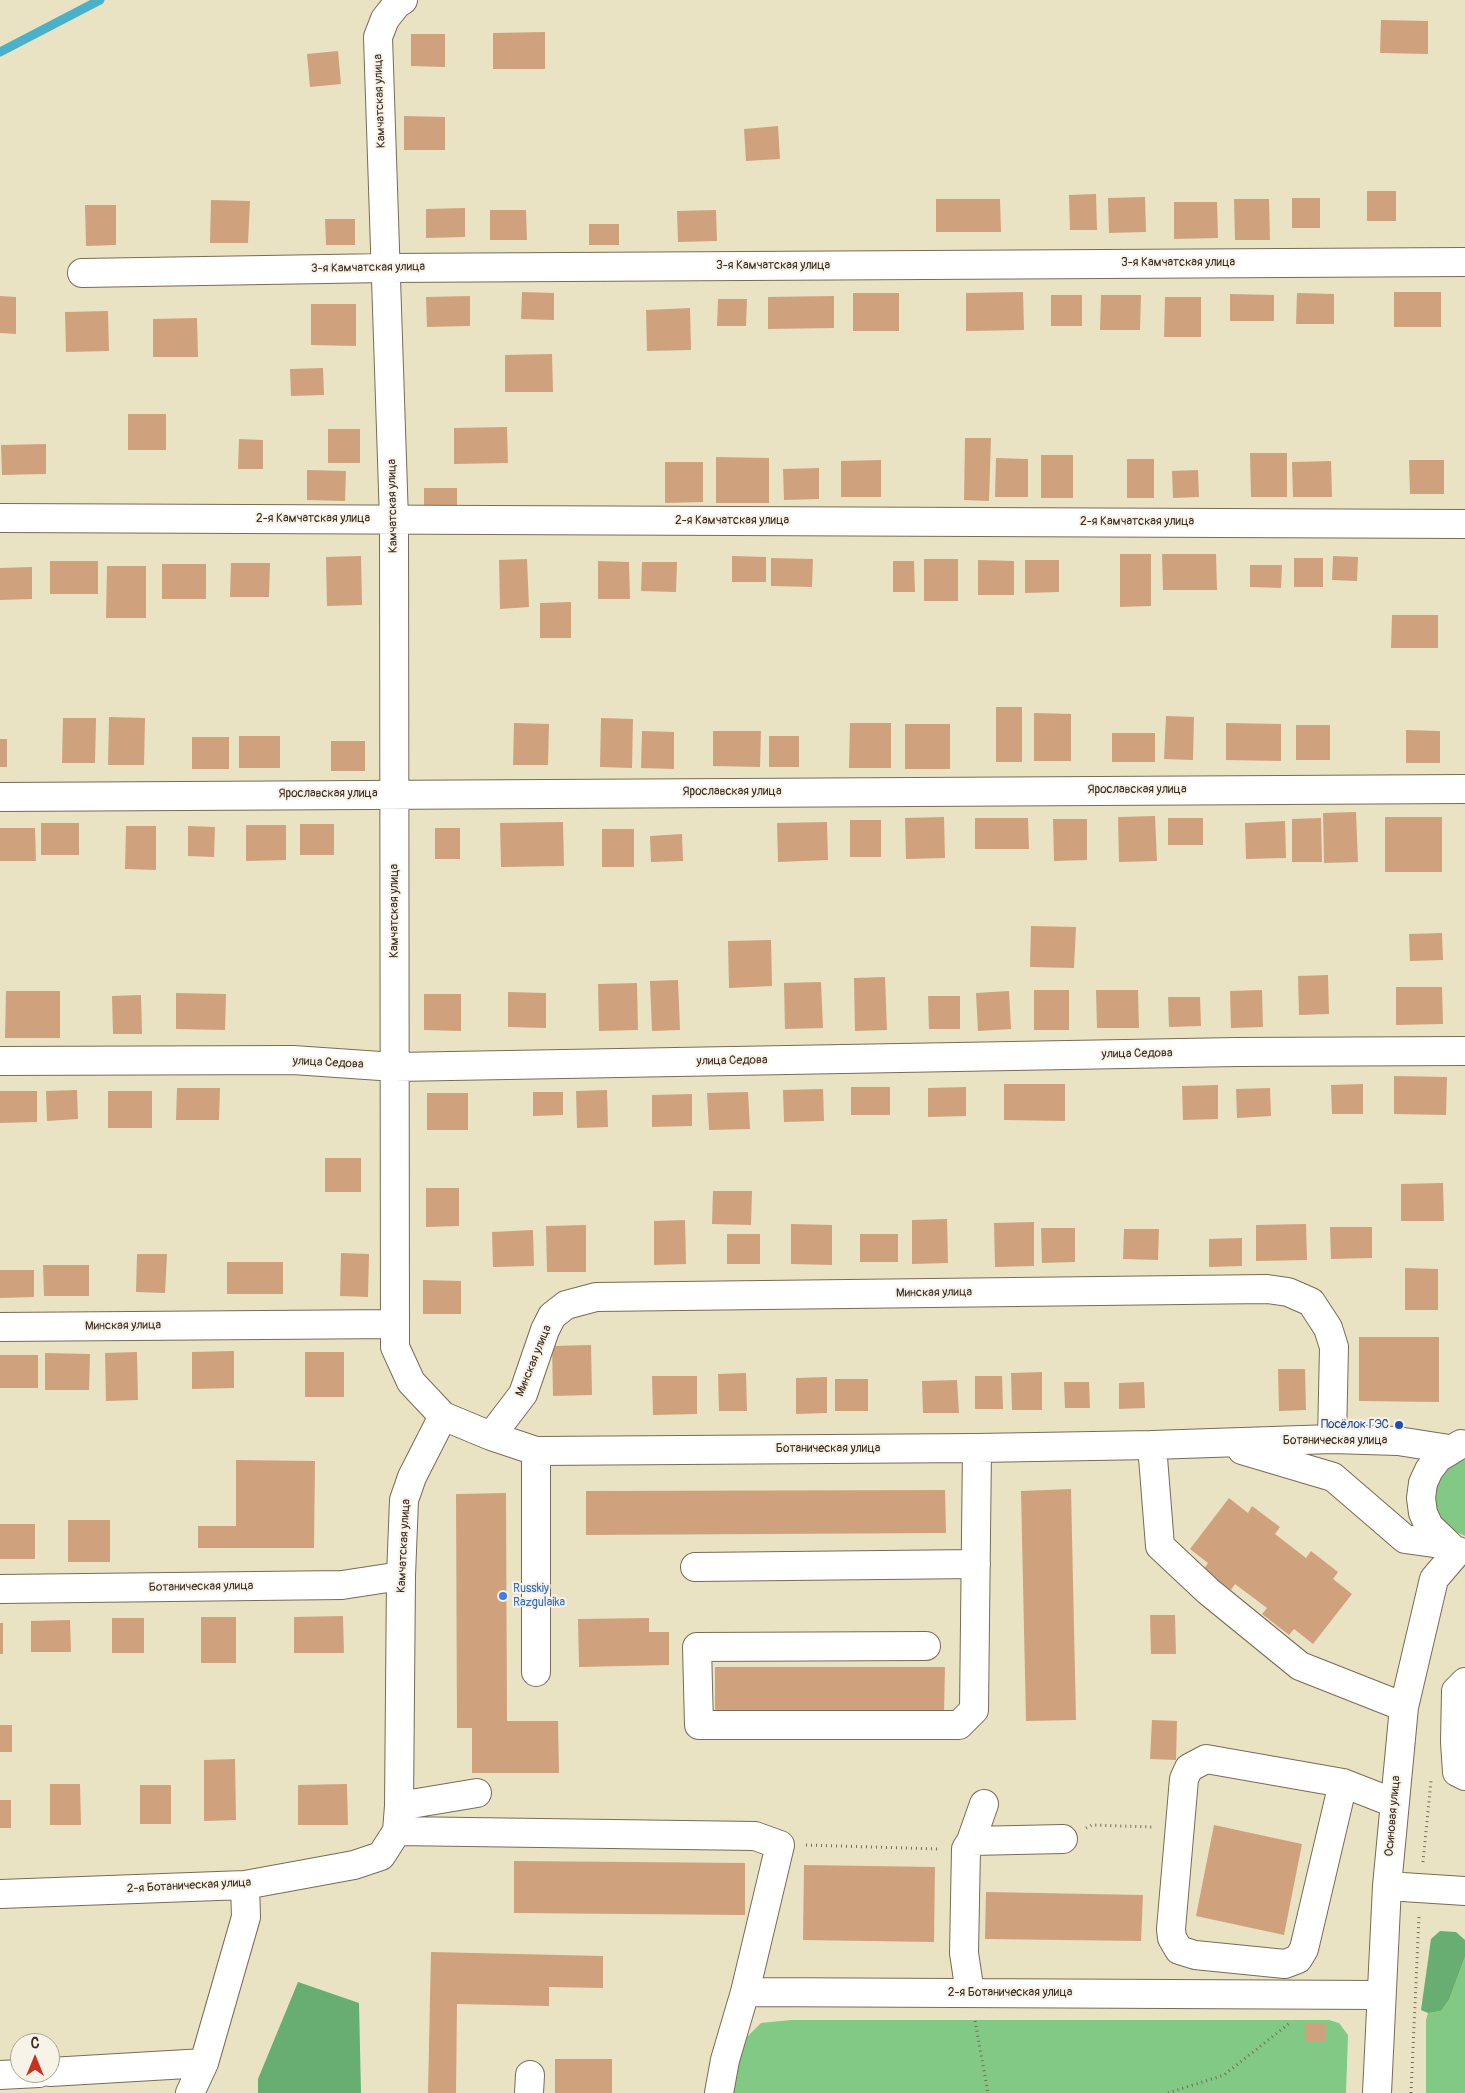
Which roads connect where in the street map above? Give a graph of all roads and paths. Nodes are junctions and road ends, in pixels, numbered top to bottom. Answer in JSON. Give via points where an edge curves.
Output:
{"nodes":[{"id":1,"x":403,"y":0,"type":"edge"},
{"id":2,"x":1465,"y":262,"type":"edge"},
{"id":3,"x":386,"y":268,"type":"junction"},
{"id":4,"x":82,"y":272,"type":"dead end"},
{"id":5,"x":0,"y":518,"type":"edge"},
{"id":6,"x":394,"y":520,"type":"junction"},
{"id":7,"x":1465,"y":524,"type":"edge"},
{"id":8,"x":1465,"y":789,"type":"edge"},
{"id":9,"x":396,"y":794,"type":"junction"},
{"id":10,"x":0,"y":796,"type":"edge"},
{"id":11,"x":1465,"y":1051,"type":"edge"},
{"id":12,"x":0,"y":1061,"type":"edge"},
{"id":13,"x":396,"y":1066,"type":"junction"},
{"id":14,"x":395,"y":1324,"type":"junction"},
{"id":15,"x":0,"y":1327,"type":"edge"},
{"id":16,"x":443,"y":1416,"type":"junction"},
{"id":17,"x":491,"y":1436,"type":"junction"},
{"id":18,"x":1332,"y":1439,"type":"junction"},
{"id":19,"x":1220,"y":1443,"type":"junction"},
{"id":20,"x":1152,"y":1445,"type":"junction"},
{"id":21,"x":1457,"y":1446,"type":"edge"},
{"id":22,"x":977,"y":1448,"type":"junction"},
{"id":23,"x":536,"y":1451,"type":"junction"},
{"id":24,"x":1457,"y":1550,"type":"edge"},
{"id":25,"x":976,"y":1564,"type":"junction"},
{"id":26,"x":695,"y":1567,"type":"dead end"},
{"id":27,"x":401,"y":1576,"type":"junction"},
{"id":28,"x":0,"y":1589,"type":"edge"},
{"id":29,"x":926,"y":1646,"type":"dead end"},
{"id":30,"x":536,"y":1672,"type":"dead end"},
{"id":31,"x":1465,"y":1682,"type":"edge"},
{"id":32,"x":1404,"y":1707,"type":"junction"},
{"id":33,"x":1465,"y":1776,"type":"edge"},
{"id":34,"x":1343,"y":1783,"type":"junction"},
{"id":35,"x":477,"y":1793,"type":"dead end"},
{"id":36,"x":1394,"y":1803,"type":"junction"},
{"id":37,"x":984,"y":1804,"type":"dead end"},
{"id":38,"x":398,"y":1819,"type":"junction"},
{"id":39,"x":1179,"y":1828,"type":"junction"},
{"id":40,"x":1063,"y":1839,"type":"joint"},
{"id":41,"x":780,"y":1845,"type":"junction"},
{"id":42,"x":969,"y":1845,"type":"junction"},
{"id":43,"x":245,"y":1885,"type":"junction"},
{"id":44,"x":1387,"y":1886,"type":"junction"},
{"id":45,"x":1465,"y":1891,"type":"edge"},
{"id":46,"x":0,"y":1894,"type":"edge"},
{"id":47,"x":744,"y":1992,"type":"junction"},
{"id":48,"x":970,"y":1993,"type":"junction"},
{"id":49,"x":1327,"y":1994,"type":"junction"},
{"id":50,"x":1380,"y":1995,"type":"junction"},
{"id":51,"x":204,"y":2063,"type":"junction"},
{"id":52,"x":60,"y":2071,"type":"edge"},
{"id":53,"x":190,"y":2093,"type":"edge"},
{"id":54,"x":719,"y":2093,"type":"edge"},
{"id":55,"x":988,"y":2093,"type":"edge"},
{"id":56,"x":1168,"y":2093,"type":"edge"},
{"id":57,"x":1377,"y":2093,"type":"edge"}],
"edges":[{"from":1,"to":3,"type":"street","name":"Камчатская улица","via":[[385,19],[378,37]]},
{"from":2,"to":3,"type":"street","name":"3-я Камчатская улица"},
{"from":3,"to":4,"type":"street","name":"3-я Камчатская улица"},
{"from":3,"to":6,"type":"street","name":"Камчатская улица"},
{"from":5,"to":6,"type":"street","name":"2-я Камчатская улица"},
{"from":6,"to":7,"type":"street","name":"2-я Камчатская улица"},
{"from":6,"to":9,"type":"street","name":"Камчатская улица"},
{"from":8,"to":9,"type":"street","name":"Ярославская улица"},
{"from":9,"to":10,"type":"street","name":"Ярославская улица"},
{"from":9,"to":13,"type":"street","name":"Камчатская улица"},
{"from":11,"to":13,"type":"street","name":"улица Седова"},
{"from":12,"to":13,"type":"street","name":"улица Седова","via":[[294,1060]]},
{"from":13,"to":14,"type":"street","name":"Камчатская улица"},
{"from":14,"to":15,"type":"street","name":"Минская улица"},
{"from":14,"to":16,"type":"street","name":"Камчатская улица","via":[[395,1347],[411,1382]]},
{"from":16,"to":17,"type":"street","name":"Ботаническая улица"},
{"from":16,"to":27,"type":"street","name":"Камчатская улица","via":[[412,1476],[404,1500]]},
{"from":17,"to":18,"type":"street","name":"Минская улица","via":[[523,1394],[552,1316],[566,1305],[596,1297],[1267,1289],[1288,1292],[1311,1302],[1328,1328],[1334,1347]]},
{"from":17,"to":23,"type":"street","name":"Ботаническая улица"},
{"from":18,"to":19,"type":"street","name":"Ботаническая улица"},
{"from":18,"to":21,"type":"street","name":"Ботаническая улица"},
{"from":19,"to":20,"type":"street","name":"Ботаническая улица"},
{"from":19,"to":24,"type":"street","name":"Ботаническая улица","via":[[1333,1476],[1405,1539]]},
{"from":20,"to":22,"type":"street","name":"Ботаническая улица"},
{"from":20,"to":32,"type":"street","via":[[1160,1546],[1208,1591],[1300,1666]]},
{"from":21,"to":24,"type":"street","via":[[1438,1458],[1429,1470],[1421,1498],[1429,1526]]},
{"from":22,"to":23,"type":"street","name":"Ботаническая улица"},
{"from":22,"to":25,"type":"street"},
{"from":23,"to":30,"type":"street"},
{"from":24,"to":32,"type":"street","name":"Осиновая улица","via":[[1434,1580]]},
{"from":25,"to":26,"type":"street"},
{"from":25,"to":29,"type":"street","via":[[974,1710],[958,1726],[699,1725],[697,1648]]},
{"from":27,"to":28,"type":"street","name":"Ботаническая улица","via":[[342,1585]]},
{"from":27,"to":38,"type":"street","name":"Камчатская улица"},
{"from":31,"to":33,"type":"street","via":[[1456,1692],[1454,1742],[1457,1772]]},
{"from":32,"to":36,"type":"street","name":"Осиновая улица"},
{"from":34,"to":36,"type":"street"},
{"from":34,"to":39,"type":"street","via":[[1206,1759],[1189,1768],[1184,1779]]},
{"from":34,"to":39,"type":"street","via":[[1304,1950],[1298,1958],[1285,1964],[1195,1955],[1179,1950],[1171,1929]]},
{"from":35,"to":38,"type":"street"},
{"from":36,"to":44,"type":"street","name":"Осиновая улица"},
{"from":37,"to":42,"type":"street"},
{"from":38,"to":41,"type":"street","via":[[755,1836]]},
{"from":38,"to":43,"type":"street","name":"2-я Ботаническая улица","via":[[380,1856],[354,1865]]},
{"from":39,"to":40,"type":"path","via":[[1092,1825]]},
{"from":40,"to":42,"type":"street"},
{"from":41,"to":42,"type":"path"},
{"from":41,"to":47,"type":"street"},
{"from":42,"to":48,"type":"street","via":[[964,1953]]},
{"from":43,"to":46,"type":"street","name":"2-я Ботаническая улица"},
{"from":43,"to":51,"type":"street","via":[[246,1917]]},
{"from":44,"to":45,"type":"street"},
{"from":44,"to":50,"type":"street","name":"Осиновая улица"},
{"from":47,"to":48,"type":"street","name":"2-я Ботаническая улица"},
{"from":47,"to":54,"type":"street"},
{"from":48,"to":49,"type":"street","name":"2-я Ботаническая улица"},
{"from":48,"to":55,"type":"path"},
{"from":49,"to":50,"type":"street","name":"2-я Ботаническая улица"},
{"from":49,"to":56,"type":"path","via":[[1224,2075]]},
{"from":50,"to":57,"type":"street","name":"Осиновая улица"},
{"from":51,"to":52,"type":"street"},
{"from":51,"to":53,"type":"street"}]}
